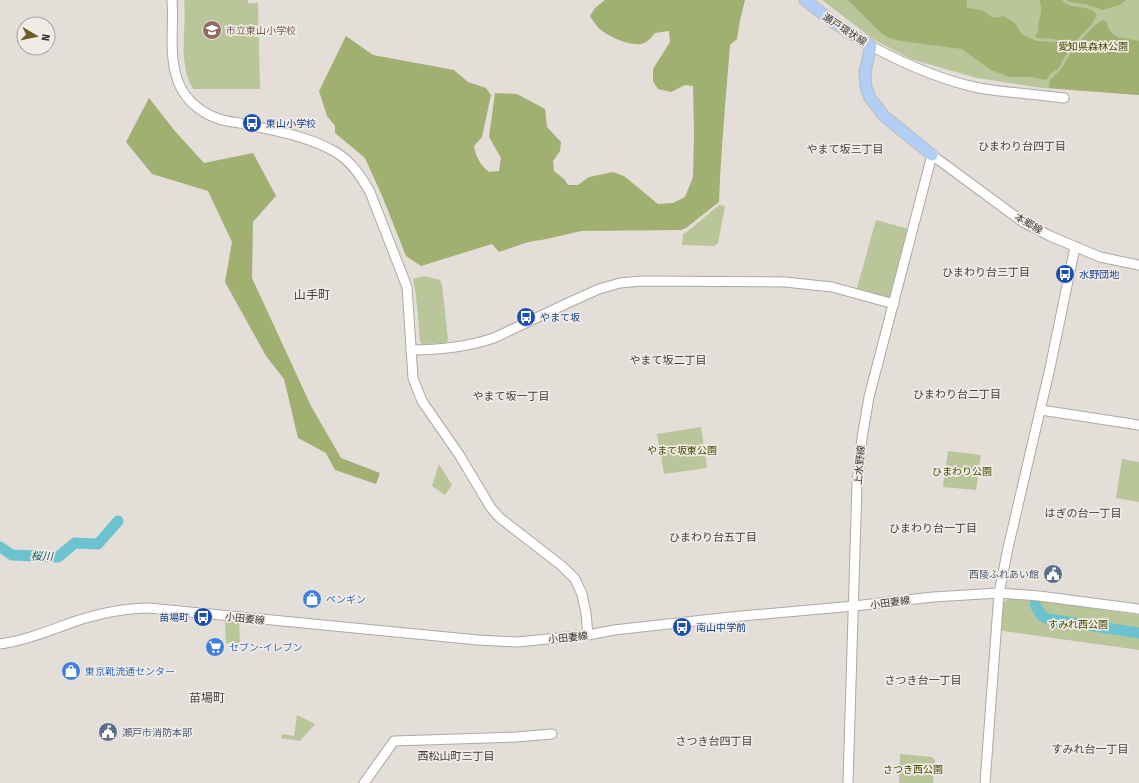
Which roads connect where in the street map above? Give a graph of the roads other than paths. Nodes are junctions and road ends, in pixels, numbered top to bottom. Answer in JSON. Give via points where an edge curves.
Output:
{"nodes":[{"id":1,"x":172,"y":0,"type":"edge"},
{"id":2,"x":805,"y":0,"type":"edge"},
{"id":3,"x":871,"y":46,"type":"junction"},
{"id":4,"x":1064,"y":98,"type":"dead end"},
{"id":5,"x":932,"y":154,"type":"junction"},
{"id":6,"x":1075,"y":247,"type":"junction"},
{"id":7,"x":1139,"y":265,"type":"edge"},
{"id":8,"x":894,"y":304,"type":"junction"},
{"id":9,"x":411,"y":350,"type":"junction"},
{"id":10,"x":1041,"y":410,"type":"junction"},
{"id":11,"x":1139,"y":425,"type":"edge"},
{"id":12,"x":1000,"y":593,"type":"junction"},
{"id":13,"x":854,"y":606,"type":"junction"},
{"id":14,"x":1139,"y":609,"type":"edge"},
{"id":15,"x":588,"y":635,"type":"junction"},
{"id":16,"x":0,"y":644,"type":"edge"},
{"id":17,"x":552,"y":734,"type":"dead end"},
{"id":18,"x":364,"y":783,"type":"edge"},
{"id":19,"x":848,"y":783,"type":"edge"},
{"id":20,"x":985,"y":783,"type":"edge"}],
"edges":[{"from":1,"to":9,"type":"street","via":[[172,59],[181,89],[189,100],[219,119],[318,142],[339,153],[361,178],[370,192],[407,287]]},
{"from":2,"to":3,"type":"main road","name":"瀬戸環状線","via":[[833,22]]},
{"from":3,"to":4,"type":"street","via":[[893,58],[979,88]]},
{"from":3,"to":5,"type":"main road","name":"瀬戸環状線","via":[[865,72],[870,98],[884,116]]},
{"from":5,"to":6,"type":"street","name":"本郷線","via":[[1023,222]]},
{"from":5,"to":8,"type":"street","name":"上水野線"},
{"from":6,"to":7,"type":"street","name":"本郷線","via":[[1100,257]]},
{"from":6,"to":10,"type":"street"},
{"from":8,"to":9,"type":"street","via":[[832,287],[809,284],[642,280],[599,289],[484,342],[469,346]]},
{"from":8,"to":13,"type":"street","name":"上水野線","via":[[869,397],[862,438]]},
{"from":9,"to":15,"type":"street","via":[[413,378],[422,401],[460,456],[490,508],[575,579],[582,594]]},
{"from":10,"to":11,"type":"street"},
{"from":10,"to":12,"type":"street","via":[[1008,548]]},
{"from":12,"to":13,"type":"street","name":"小田妻線"},
{"from":12,"to":14,"type":"street","name":"小田妻線"},
{"from":12,"to":20,"type":"street"},
{"from":13,"to":15,"type":"street","name":"小田妻線","via":[[712,619]]},
{"from":13,"to":19,"type":"street","name":"上水野線"},
{"from":15,"to":16,"type":"street","name":"小田妻線","via":[[517,642],[478,640],[133,608],[80,620],[46,633]]},
{"from":17,"to":18,"type":"street","via":[[394,741]]}]}
